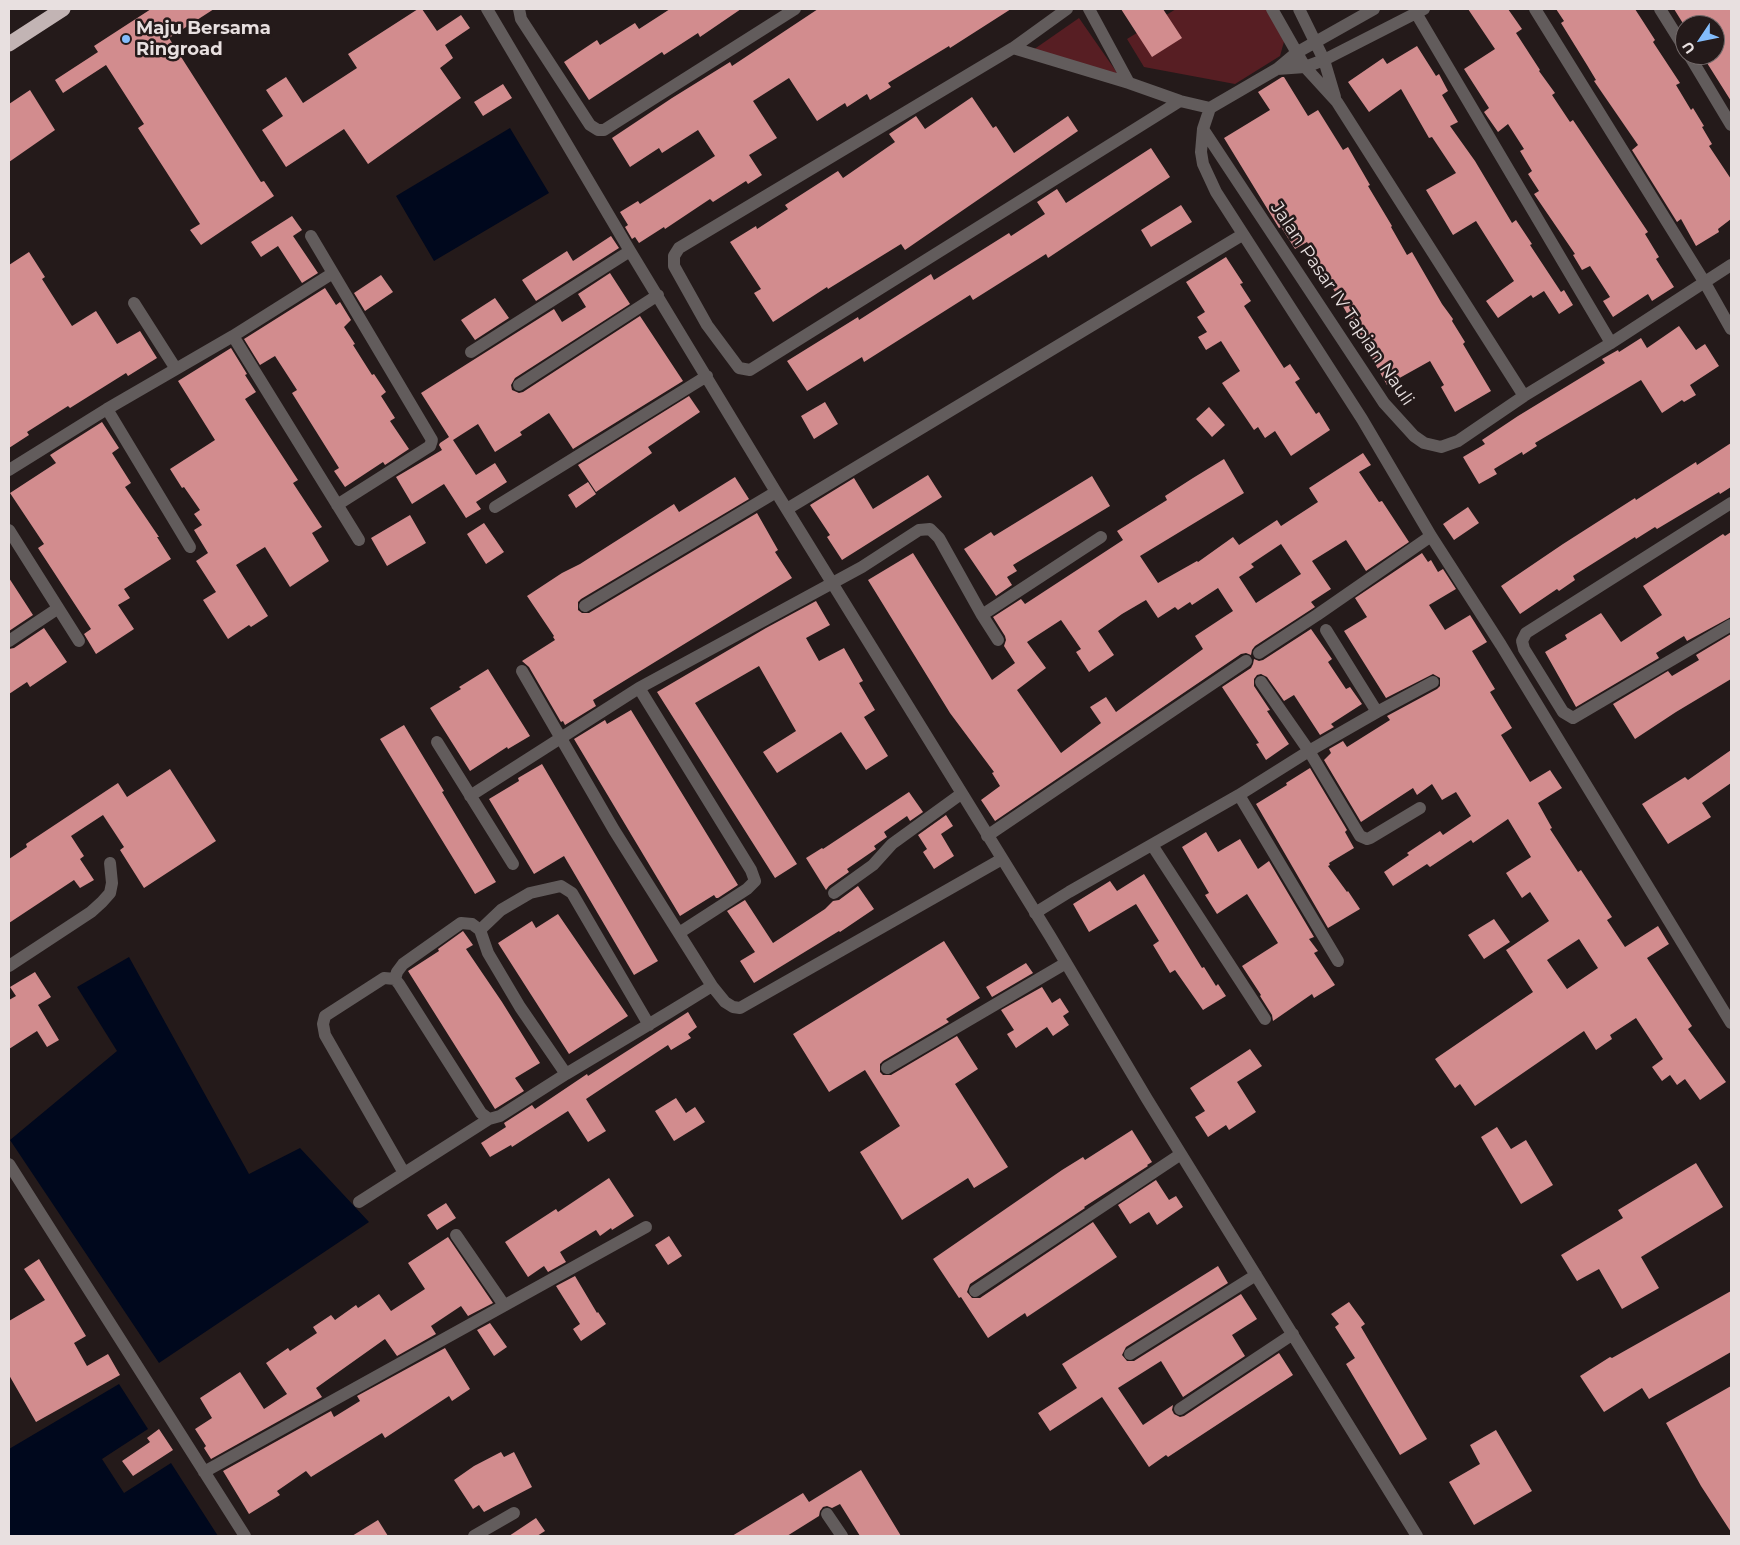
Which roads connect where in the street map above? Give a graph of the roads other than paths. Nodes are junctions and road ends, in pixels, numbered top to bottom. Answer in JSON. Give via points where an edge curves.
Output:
{"nodes":[{"id":1,"x":63,"y":9,"type":"edge"},
{"id":2,"x":487,"y":9,"type":"edge"},
{"id":3,"x":519,"y":9,"type":"edge"},
{"id":4,"x":795,"y":9,"type":"edge"},
{"id":5,"x":1067,"y":9,"type":"edge"},
{"id":6,"x":1089,"y":9,"type":"edge"},
{"id":7,"x":1272,"y":9,"type":"edge"},
{"id":8,"x":1299,"y":9,"type":"edge"},
{"id":9,"x":1374,"y":9,"type":"edge"},
{"id":10,"x":1536,"y":9,"type":"edge"},
{"id":11,"x":1660,"y":9,"type":"edge"},
{"id":12,"x":1420,"y":11,"type":"edge"},
{"id":13,"x":1675,"y":33,"type":"edge"},
{"id":14,"x":1316,"y":42,"type":"junction"},
{"id":15,"x":9,"y":44,"type":"edge"},
{"id":16,"x":1012,"y":48,"type":"junction"},
{"id":17,"x":1296,"y":53,"type":"junction"},
{"id":18,"x":1324,"y":60,"type":"junction"},
{"id":19,"x":1694,"y":65,"type":"edge"},
{"id":20,"x":1305,"y":67,"type":"junction"},
{"id":21,"x":1277,"y":69,"type":"junction"},
{"id":22,"x":1129,"y":83,"type":"junction"},
{"id":23,"x":1180,"y":101,"type":"junction"},
{"id":24,"x":1337,"y":102,"type":"junction"},
{"id":25,"x":1210,"y":108,"type":"junction"},
{"id":26,"x":1731,"y":125,"type":"edge"},
{"id":27,"x":1203,"y":129,"type":"junction"},
{"id":28,"x":1242,"y":235,"type":"junction"},
{"id":29,"x":311,"y":236,"type":"dead end"},
{"id":30,"x":630,"y":251,"type":"junction"},
{"id":31,"x":1731,"y":264,"type":"edge"},
{"id":32,"x":333,"y":273,"type":"junction"},
{"id":33,"x":1705,"y":283,"type":"junction"},
{"id":34,"x":658,"y":295,"type":"junction"},
{"id":35,"x":134,"y":303,"type":"dead end"},
{"id":36,"x":1731,"y":329,"type":"edge"},
{"id":37,"x":233,"y":336,"type":"junction"},
{"id":38,"x":1611,"y":343,"type":"junction"},
{"id":39,"x":471,"y":352,"type":"dead end"},
{"id":40,"x":176,"y":369,"type":"junction"},
{"id":41,"x":707,"y":376,"type":"junction"},
{"id":42,"x":519,"y":385,"type":"dead end"},
{"id":43,"x":1524,"y":396,"type":"junction"},
{"id":44,"x":107,"y":409,"type":"junction"},
{"id":45,"x":9,"y":470,"type":"edge"},
{"id":46,"x":776,"y":492,"type":"junction"},
{"id":47,"x":1731,"y":503,"type":"edge"},
{"id":48,"x":337,"y":505,"type":"junction"},
{"id":49,"x":495,"y":508,"type":"dead end"},
{"id":50,"x":787,"y":508,"type":"junction"},
{"id":51,"x":9,"y":530,"type":"edge"},
{"id":52,"x":1431,"y":536,"type":"junction"},
{"id":53,"x":1101,"y":537,"type":"dead end"},
{"id":54,"x":359,"y":540,"type":"dead end"},
{"id":55,"x":190,"y":547,"type":"dead end"},
{"id":56,"x":833,"y":582,"type":"junction"},
{"id":57,"x":585,"y":606,"type":"dead end"},
{"id":58,"x":57,"y":609,"type":"junction"},
{"id":59,"x":982,"y":616,"type":"junction"},
{"id":60,"x":1731,"y":625,"type":"edge"},
{"id":61,"x":1326,"y":630,"type":"dead end"},
{"id":62,"x":998,"y":640,"type":"dead end"},
{"id":63,"x":9,"y":641,"type":"edge"},
{"id":64,"x":79,"y":641,"type":"dead end"},
{"id":65,"x":1259,"y":653,"type":"dead end"},
{"id":66,"x":1246,"y":661,"type":"dead end"},
{"id":67,"x":522,"y":671,"type":"dead end"},
{"id":68,"x":1261,"y":682,"type":"dead end"},
{"id":69,"x":1433,"y":682,"type":"dead end"},
{"id":70,"x":639,"y":688,"type":"junction"},
{"id":71,"x":1377,"y":712,"type":"junction"},
{"id":72,"x":561,"y":739,"type":"junction"},
{"id":73,"x":437,"y":742,"type":"dead end"},
{"id":74,"x":1309,"y":751,"type":"junction"},
{"id":75,"x":961,"y":794,"type":"junction"},
{"id":76,"x":1239,"y":795,"type":"junction"},
{"id":77,"x":470,"y":796,"type":"junction"},
{"id":78,"x":1420,"y":808,"type":"dead end"},
{"id":79,"x":988,"y":836,"type":"junction"},
{"id":80,"x":1152,"y":844,"type":"junction"},
{"id":81,"x":1002,"y":860,"type":"junction"},
{"id":82,"x":110,"y":862,"type":"dead end"},
{"id":83,"x":514,"y":864,"type":"dead end"},
{"id":84,"x":834,"y":893,"type":"dead end"},
{"id":85,"x":1035,"y":913,"type":"junction"},
{"id":86,"x":480,"y":930,"type":"junction"},
{"id":87,"x":679,"y":933,"type":"junction"},
{"id":88,"x":1338,"y":961,"type":"dead end"},
{"id":89,"x":1066,"y":964,"type":"junction"},
{"id":90,"x":9,"y":966,"type":"edge"},
{"id":91,"x":394,"y":979,"type":"junction"},
{"id":92,"x":712,"y":986,"type":"junction"},
{"id":93,"x":1265,"y":1020,"type":"dead end"},
{"id":94,"x":1731,"y":1023,"type":"edge"},
{"id":95,"x":649,"y":1025,"type":"junction"},
{"id":96,"x":887,"y":1068,"type":"dead end"},
{"id":97,"x":566,"y":1074,"type":"junction"},
{"id":98,"x":489,"y":1119,"type":"junction"},
{"id":99,"x":1181,"y":1154,"type":"junction"},
{"id":100,"x":9,"y":1164,"type":"edge"},
{"id":101,"x":404,"y":1173,"type":"junction"},
{"id":102,"x":359,"y":1202,"type":"dead end"},
{"id":103,"x":646,"y":1227,"type":"dead end"},
{"id":104,"x":456,"y":1235,"type":"dead end"},
{"id":105,"x":1256,"y":1275,"type":"junction"},
{"id":106,"x":975,"y":1291,"type":"dead end"},
{"id":107,"x":504,"y":1305,"type":"junction"},
{"id":108,"x":1293,"y":1334,"type":"junction"},
{"id":109,"x":1130,"y":1354,"type":"dead end"},
{"id":110,"x":1180,"y":1408,"type":"dead end"},
{"id":111,"x":204,"y":1472,"type":"junction"},
{"id":112,"x":514,"y":1513,"type":"dead end"},
{"id":113,"x":827,"y":1514,"type":"dead end"},
{"id":114,"x":837,"y":1535,"type":"edge"},
{"id":115,"x":245,"y":1536,"type":"edge"},
{"id":116,"x":474,"y":1536,"type":"edge"},
{"id":117,"x":1417,"y":1536,"type":"edge"}],
"edges":[{"from":1,"to":15,"type":"highway"},
{"from":2,"to":30,"type":"street"},
{"from":3,"to":4,"type":"street","via":[[521,19],[584,117],[598,130],[604,130]]},
{"from":5,"to":16,"type":"street"},
{"from":6,"to":22,"type":"street"},
{"from":7,"to":17,"type":"street"},
{"from":8,"to":14,"type":"street"},
{"from":9,"to":14,"type":"street"},
{"from":10,"to":33,"type":"street"},
{"from":11,"to":13,"type":"street"},
{"from":12,"to":18,"type":"street"},
{"from":12,"to":38,"type":"street"},
{"from":14,"to":17,"type":"street"},
{"from":14,"to":18,"type":"street"},
{"from":16,"to":22,"type":"street"},
{"from":16,"to":23,"type":"street","via":[[676,252],[674,266],[707,325],[739,368],[750,370],[770,358]]},
{"from":17,"to":20,"type":"street"},
{"from":17,"to":21,"type":"street"},
{"from":18,"to":20,"type":"street"},
{"from":18,"to":24,"type":"street"},
{"from":19,"to":26,"type":"street"},
{"from":20,"to":21,"type":"street"},
{"from":20,"to":24,"type":"street"},
{"from":21,"to":25,"type":"street"},
{"from":22,"to":23,"type":"street"},
{"from":23,"to":25,"type":"street"},
{"from":24,"to":43,"type":"street"},
{"from":25,"to":27,"type":"street"},
{"from":27,"to":28,"type":"street","via":[[1203,164]]},
{"from":27,"to":43,"type":"street","name":"Jalan Pasar IV Tapian Nauli","via":[[1384,403],[1414,436],[1424,443],[1441,447],[1458,441]]},
{"from":28,"to":50,"type":"street"},
{"from":28,"to":52,"type":"street","via":[[1362,419]]},
{"from":29,"to":32,"type":"street"},
{"from":30,"to":34,"type":"street"},
{"from":30,"to":39,"type":"street"},
{"from":31,"to":33,"type":"street","name":"Jalan Pasar IV Tapian Nauli"},
{"from":32,"to":37,"type":"street"},
{"from":32,"to":48,"type":"street","via":[[432,440],[430,446]]},
{"from":33,"to":36,"type":"street"},
{"from":33,"to":38,"type":"street","name":"Jalan Pasar IV Tapian Nauli"},
{"from":34,"to":41,"type":"street"},
{"from":34,"to":42,"type":"street"},
{"from":35,"to":40,"type":"street"},
{"from":37,"to":40,"type":"street"},
{"from":37,"to":48,"type":"street"},
{"from":38,"to":43,"type":"street","name":"Jalan Pasar IV Tapian Nauli"},
{"from":40,"to":44,"type":"street"},
{"from":41,"to":46,"type":"street"},
{"from":41,"to":49,"type":"street"},
{"from":44,"to":45,"type":"street"},
{"from":44,"to":55,"type":"street"},
{"from":46,"to":50,"type":"street"},
{"from":46,"to":57,"type":"street"},
{"from":47,"to":60,"type":"street","via":[[1526,633],[1522,641],[1563,712],[1573,718]]},
{"from":48,"to":54,"type":"street"},
{"from":50,"to":56,"type":"street"},
{"from":51,"to":58,"type":"street"},
{"from":52,"to":65,"type":"street"},
{"from":52,"to":94,"type":"street"},
{"from":53,"to":59,"type":"street"},
{"from":56,"to":59,"type":"street","via":[[920,530],[930,529],[939,538]]},
{"from":56,"to":70,"type":"street"},
{"from":56,"to":75,"type":"street"},
{"from":58,"to":63,"type":"street"},
{"from":58,"to":64,"type":"street"},
{"from":59,"to":62,"type":"street"},
{"from":61,"to":71,"type":"street"},
{"from":66,"to":79,"type":"street"},
{"from":67,"to":72,"type":"street"},
{"from":68,"to":74,"type":"street"},
{"from":69,"to":71,"type":"street"},
{"from":70,"to":72,"type":"street"},
{"from":70,"to":87,"type":"street","via":[[751,870],[755,882]]},
{"from":71,"to":74,"type":"street"},
{"from":72,"to":77,"type":"street"},
{"from":72,"to":87,"type":"street"},
{"from":73,"to":77,"type":"street"},
{"from":74,"to":76,"type":"street"},
{"from":74,"to":78,"type":"street","via":[[1364,838],[1370,838]]},
{"from":75,"to":79,"type":"street"},
{"from":75,"to":84,"type":"street","via":[[892,844],[872,865]]},
{"from":76,"to":80,"type":"street"},
{"from":76,"to":88,"type":"street"},
{"from":77,"to":83,"type":"street"},
{"from":79,"to":81,"type":"street"},
{"from":80,"to":85,"type":"street"},
{"from":80,"to":93,"type":"street"},
{"from":81,"to":85,"type":"street"},
{"from":81,"to":92,"type":"street","via":[[740,1008],[726,1002]]},
{"from":82,"to":90,"type":"street","via":[[110,893],[102,902]]},
{"from":85,"to":89,"type":"street"},
{"from":86,"to":91,"type":"street","via":[[472,924],[462,923],[403,964]]},
{"from":86,"to":95,"type":"street","via":[[501,910],[530,893],[561,886],[572,893]]},
{"from":86,"to":97,"type":"street","via":[[488,953],[511,992]]},
{"from":87,"to":92,"type":"street"},
{"from":89,"to":96,"type":"street"},
{"from":89,"to":99,"type":"street"},
{"from":91,"to":98,"type":"street","via":[[481,1113]]},
{"from":91,"to":101,"type":"street","via":[[384,978],[325,1016],[323,1024],[325,1035]]},
{"from":92,"to":95,"type":"street"},
{"from":95,"to":97,"type":"street"},
{"from":97,"to":98,"type":"street","via":[[500,1116]]},
{"from":98,"to":101,"type":"street"},
{"from":99,"to":105,"type":"street"},
{"from":99,"to":106,"type":"street"},
{"from":100,"to":111,"type":"street"},
{"from":101,"to":102,"type":"street"},
{"from":103,"to":107,"type":"street"},
{"from":104,"to":107,"type":"street"},
{"from":105,"to":108,"type":"street"},
{"from":105,"to":109,"type":"street"},
{"from":107,"to":111,"type":"street"},
{"from":108,"to":110,"type":"street"},
{"from":108,"to":117,"type":"street"},
{"from":111,"to":115,"type":"street"},
{"from":112,"to":116,"type":"street"},
{"from":113,"to":114,"type":"street"}]}
